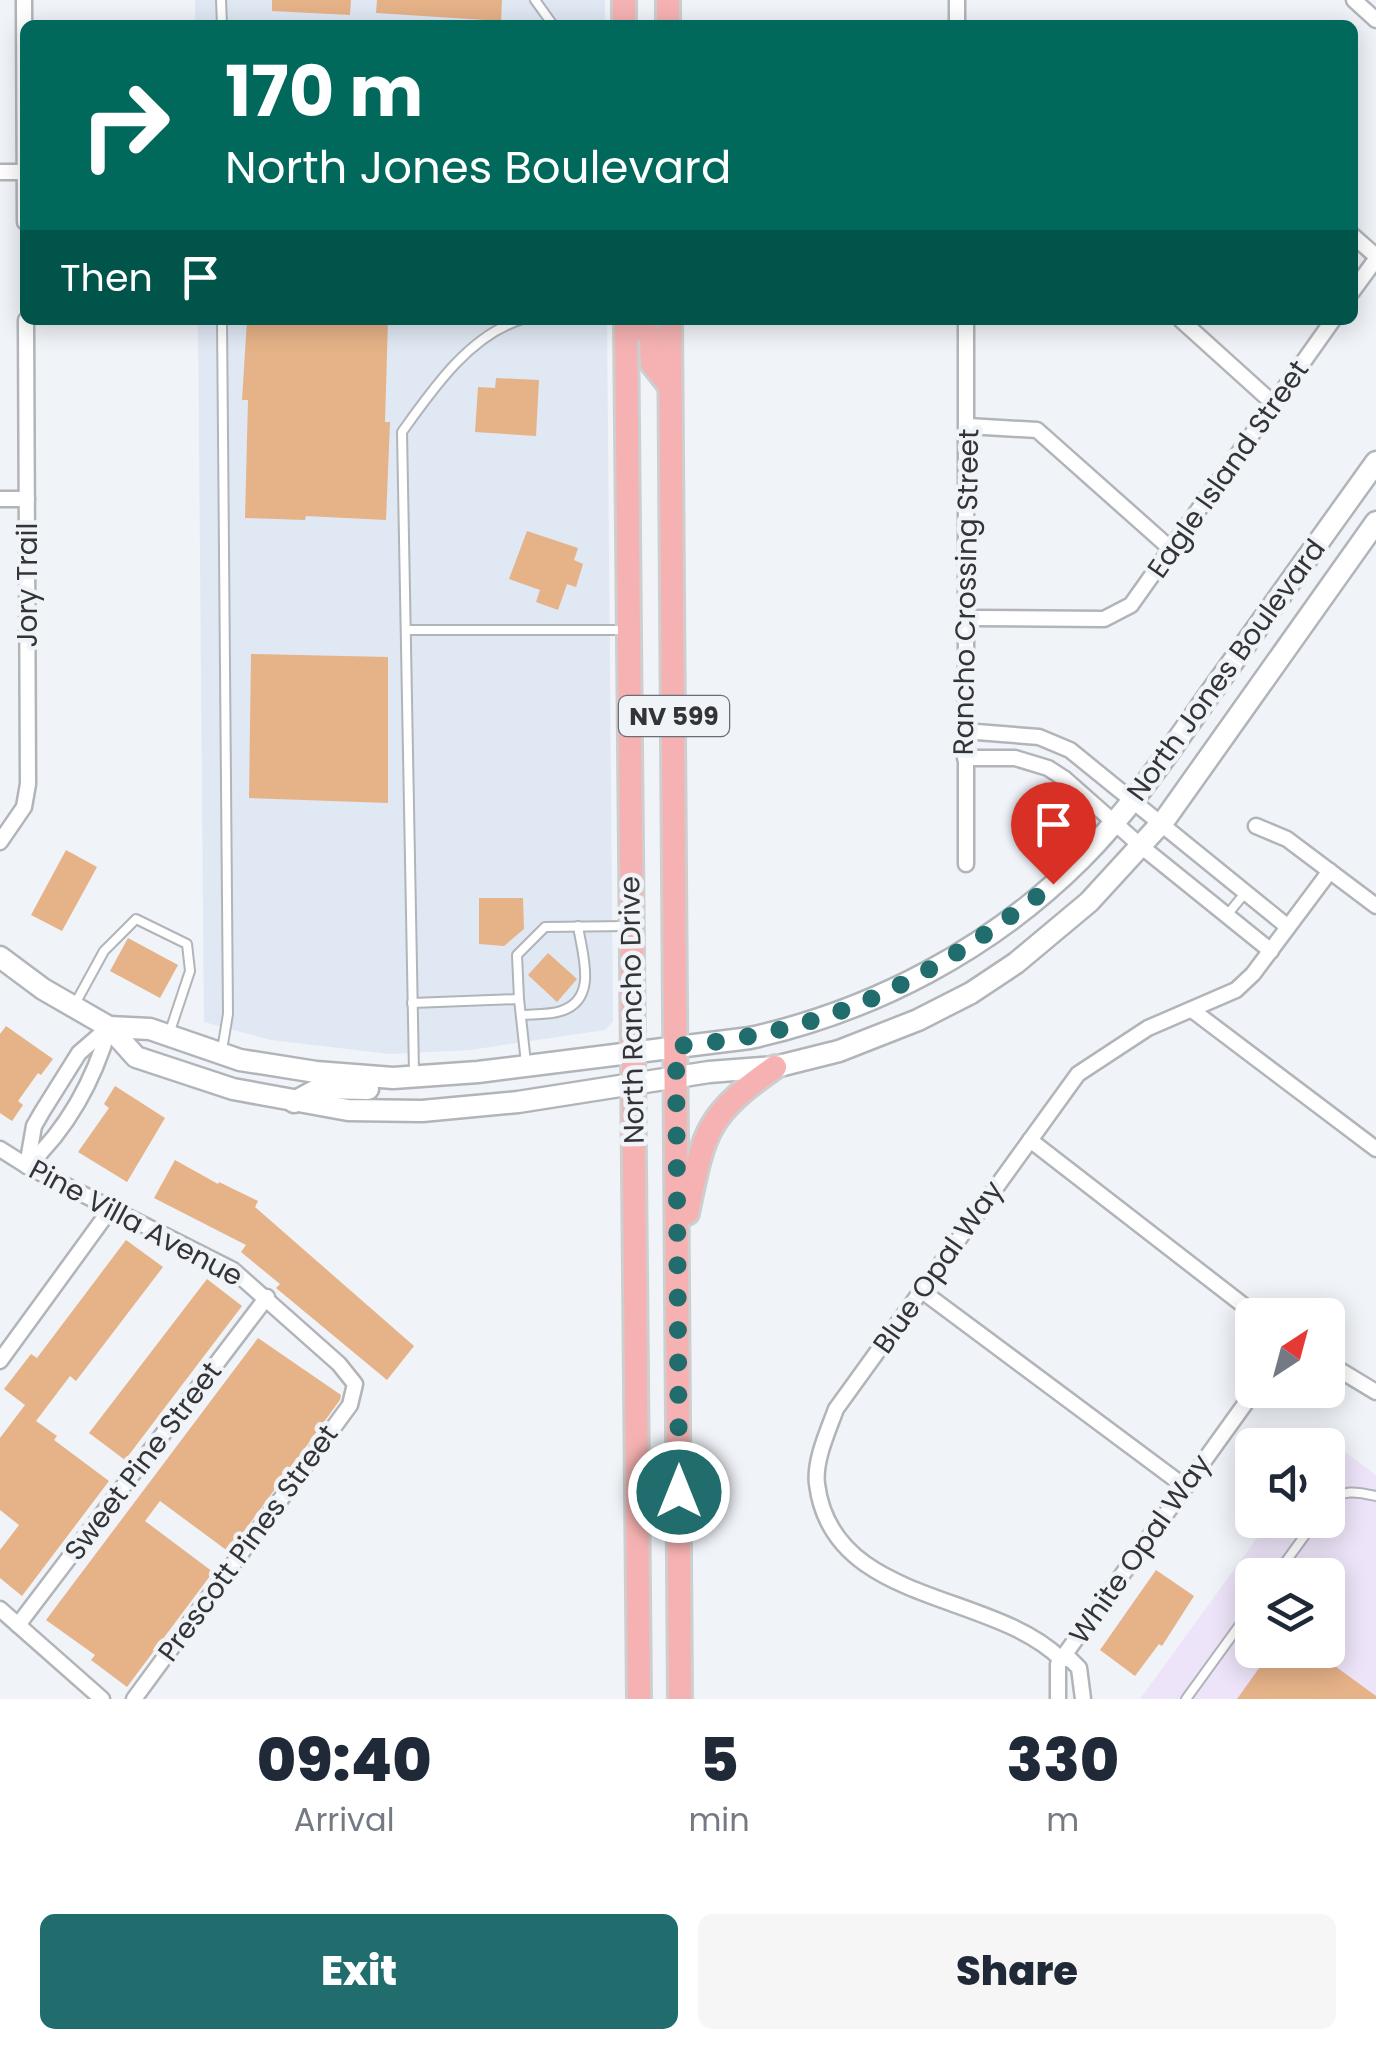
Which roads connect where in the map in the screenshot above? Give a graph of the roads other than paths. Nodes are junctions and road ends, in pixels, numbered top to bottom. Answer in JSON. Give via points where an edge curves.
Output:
{"nodes":[{"id":1,"x":1354,"y":0,"type":"edge"},
{"id":2,"x":1376,"y":20,"type":"edge"},
{"id":3,"x":1376,"y":257,"type":"edge"},
{"id":4,"x":1358,"y":283,"type":"edge"},
{"id":5,"x":26,"y":325,"type":"edge"},
{"id":6,"x":222,"y":325,"type":"edge"},
{"id":7,"x":502,"y":325,"type":"edge"},
{"id":8,"x":626,"y":325,"type":"edge"},
{"id":9,"x":642,"y":325,"type":"edge"},
{"id":10,"x":670,"y":325,"type":"edge"},
{"id":11,"x":966,"y":325,"type":"edge"},
{"id":12,"x":1187,"y":325,"type":"edge"},
{"id":13,"x":1329,"y":325,"type":"edge"},
{"id":14,"x":670,"y":386,"type":"junction"},
{"id":15,"x":1274,"y":404,"type":"junction"},
{"id":16,"x":968,"y":426,"type":"junction"},
{"id":17,"x":1376,"y":462,"type":"edge"},
{"id":18,"x":27,"y":498,"type":"junction"},
{"id":19,"x":0,"y":499,"type":"edge"},
{"id":20,"x":1376,"y":522,"type":"edge"},
{"id":21,"x":1172,"y":550,"type":"junction"},
{"id":22,"x":967,"y":618,"type":"junction"},
{"id":23,"x":406,"y":630,"type":"junction"},
{"id":24,"x":629,"y":630,"type":"junction"},
{"id":25,"x":964,"y":731,"type":"junction"},
{"id":26,"x":1009,"y":733,"type":"junction"},
{"id":27,"x":964,"y":758,"type":"junction"},
{"id":28,"x":1009,"y":758,"type":"junction"},
{"id":29,"x":1132,"y":800,"type":"junction"},
{"id":30,"x":1114,"y":822,"type":"junction"},
{"id":31,"x":1160,"y":824,"type":"junction"},
{"id":32,"x":1256,"y":826,"type":"dead end"},
{"id":33,"x":0,"y":842,"type":"edge"},
{"id":34,"x":1142,"y":847,"type":"junction"},
{"id":35,"x":966,"y":864,"type":"dead end"},
{"id":36,"x":1330,"y":871,"type":"junction"},
{"id":37,"x":1246,"y":893,"type":"junction"},
{"id":38,"x":1376,"y":906,"type":"edge"},
{"id":39,"x":1227,"y":915,"type":"junction"},
{"id":40,"x":578,"y":926,"type":"junction"},
{"id":41,"x":630,"y":926,"type":"junction"},
{"id":42,"x":1288,"y":927,"type":"junction"},
{"id":43,"x":1272,"y":951,"type":"junction"},
{"id":44,"x":0,"y":957,"type":"edge"},
{"id":45,"x":519,"y":999,"type":"junction"},
{"id":46,"x":412,"y":1003,"type":"junction"},
{"id":47,"x":73,"y":1008,"type":"junction"},
{"id":48,"x":1192,"y":1010,"type":"junction"},
{"id":49,"x":521,"y":1015,"type":"junction"},
{"id":50,"x":109,"y":1028,"type":"junction"},
{"id":51,"x":168,"y":1036,"type":"junction"},
{"id":52,"x":676,"y":1046,"type":"junction"},
{"id":53,"x":634,"y":1052,"type":"junction"},
{"id":54,"x":221,"y":1054,"type":"junction"},
{"id":55,"x":526,"y":1067,"type":"junction"},
{"id":56,"x":775,"y":1068,"type":"junction"},
{"id":57,"x":414,"y":1077,"type":"junction"},
{"id":58,"x":676,"y":1077,"type":"junction"},
{"id":59,"x":633,"y":1083,"type":"junction"},
{"id":60,"x":294,"y":1102,"type":"junction"},
{"id":61,"x":42,"y":1112,"type":"junction"},
{"id":62,"x":63,"y":1125,"type":"junction"},
{"id":63,"x":1030,"y":1140,"type":"junction"},
{"id":64,"x":0,"y":1149,"type":"edge"},
{"id":65,"x":1376,"y":1150,"type":"edge"},
{"id":66,"x":27,"y":1166,"type":"junction"},
{"id":67,"x":112,"y":1207,"type":"junction"},
{"id":68,"x":678,"y":1256,"type":"junction"},
{"id":69,"x":922,"y":1291,"type":"junction"},
{"id":70,"x":267,"y":1297,"type":"junction"},
{"id":71,"x":1235,"y":1299,"type":"edge"},
{"id":72,"x":0,"y":1361,"type":"edge"},
{"id":73,"x":1345,"y":1373,"type":"edge"},
{"id":74,"x":355,"y":1384,"type":"joint"},
{"id":75,"x":1376,"y":1392,"type":"edge"},
{"id":76,"x":1241,"y":1408,"type":"edge"},
{"id":77,"x":1184,"y":1486,"type":"junction"},
{"id":78,"x":1345,"y":1492,"type":"edge"},
{"id":79,"x":1376,"y":1496,"type":"edge"},
{"id":80,"x":0,"y":1609,"type":"edge"},
{"id":81,"x":18,"y":1625,"type":"junction"},
{"id":82,"x":1235,"y":1631,"type":"edge"},
{"id":83,"x":1062,"y":1659,"type":"junction"},
{"id":84,"x":1084,"y":1694,"type":"edge"},
{"id":85,"x":1058,"y":1696,"type":"edge"},
{"id":86,"x":102,"y":1699,"type":"edge"},
{"id":87,"x":134,"y":1699,"type":"edge"},
{"id":88,"x":639,"y":1699,"type":"edge"},
{"id":89,"x":680,"y":1699,"type":"edge"},
{"id":90,"x":1186,"y":1699,"type":"edge"}],
"edges":[{"from":1,"to":2,"type":"street"},
{"from":3,"to":4,"type":"street"},
{"from":5,"to":18,"type":"street","name":"Jory Trail"},
{"from":6,"to":54,"type":"lane","via":[[228,1014]]},
{"from":7,"to":23,"type":"lane","via":[[434,389],[402,432]]},
{"from":8,"to":24,"type":"main road","name":"North Rancho Drive","number":"NV 599"},
{"from":9,"to":14,"type":"main road","via":[[651,338],[652,363]]},
{"from":10,"to":14,"type":"main road","name":"North Rancho Drive","number":"NV 599"},
{"from":11,"to":16,"type":"street","name":"Rancho Crossing Street"},
{"from":12,"to":15,"type":"street"},
{"from":13,"to":15,"type":"street","name":"Eagle Island Street"},
{"from":14,"to":52,"type":"main road","name":"North Rancho Drive","number":"NV 599"},
{"from":15,"to":21,"type":"street","name":"Eagle Island Street"},
{"from":16,"to":21,"type":"street","via":[[1037,430]]},
{"from":16,"to":22,"type":"street","name":"Rancho Crossing Street"},
{"from":17,"to":29,"type":"main road","name":"North Jones Boulevard"},
{"from":18,"to":19,"type":"street"},
{"from":18,"to":33,"type":"street","name":"Jory Trail","via":[[28,784],[24,807]]},
{"from":20,"to":31,"type":"main road","name":"North Jones Boulevard"},
{"from":21,"to":22,"type":"street","name":"Eagle Island Street","via":[[1131,605],[1104,619]]},
{"from":22,"to":25,"type":"street","name":"Rancho Crossing Street"},
{"from":23,"to":24,"type":"lane"},
{"from":23,"to":46,"type":"lane"},
{"from":24,"to":41,"type":"main road","name":"North Rancho Drive","number":"NV 599"},
{"from":25,"to":26,"type":"street"},
{"from":25,"to":27,"type":"street","name":"Rancho Crossing Street"},
{"from":26,"to":28,"type":"lane"},
{"from":26,"to":29,"type":"street","via":[[1070,750]]},
{"from":27,"to":28,"type":"street"},
{"from":27,"to":35,"type":"street","name":"Rancho Crossing Street"},
{"from":28,"to":30,"type":"street","via":[[1048,768]]},
{"from":29,"to":30,"type":"main road","name":"North Jones Boulevard"},
{"from":29,"to":31,"type":"street"},
{"from":30,"to":34,"type":"street"},
{"from":30,"to":52,"type":"main road","name":"North Jones Boulevard","via":[[1053,884],[935,968],[795,1028]]},
{"from":31,"to":34,"type":"main road","name":"North Jones Boulevard"},
{"from":31,"to":37,"type":"street"},
{"from":32,"to":36,"type":"street","via":[[1288,839]]},
{"from":34,"to":39,"type":"street"},
{"from":34,"to":56,"type":"main road","name":"North Jones Boulevard","via":[[1090,902],[971,993],[880,1037]]},
{"from":36,"to":38,"type":"street"},
{"from":36,"to":42,"type":"street","name":"Blue Opal Way"},
{"from":37,"to":39,"type":"lane"},
{"from":37,"to":42,"type":"street"},
{"from":39,"to":43,"type":"street"},
{"from":40,"to":41,"type":"lane"},
{"from":40,"to":45,"type":"lane","via":[[546,927],[517,954]]},
{"from":40,"to":49,"type":"lane","via":[[584,990],[562,1011]]},
{"from":41,"to":53,"type":"main road","name":"North Rancho Drive","number":"NV 599"},
{"from":42,"to":43,"type":"street","name":"Blue Opal Way"},
{"from":43,"to":48,"type":"street","name":"Blue Opal Way","via":[[1236,990]]},
{"from":44,"to":47,"type":"main road"},
{"from":45,"to":46,"type":"lane"},
{"from":45,"to":49,"type":"lane"},
{"from":46,"to":57,"type":"lane"},
{"from":47,"to":50,"type":"main road"},
{"from":47,"to":51,"type":"lane","via":[[104,951],[136,920],[187,944],[190,970]]},
{"from":48,"to":63,"type":"street","name":"Blue Opal Way","via":[[1148,1028],[1078,1074]]},
{"from":48,"to":65,"type":"street"},
{"from":49,"to":55,"type":"lane"},
{"from":50,"to":51,"type":"main road"},
{"from":50,"to":60,"type":"main road","name":"North Jones Boulevard","via":[[136,1057]]},
{"from":50,"to":61,"type":"street","via":[[78,1053]]},
{"from":50,"to":62,"type":"street","via":[[99,1062]]},
{"from":51,"to":54,"type":"main road"},
{"from":52,"to":53,"type":"main road","name":"North Jones Boulevard"},
{"from":52,"to":58,"type":"main road","name":"North Rancho Drive","number":"NV 599"},
{"from":53,"to":55,"type":"main road","name":"North Jones Boulevard"},
{"from":53,"to":59,"type":"main road","name":"North Rancho Drive","number":"NV 599"},
{"from":54,"to":57,"type":"main road","via":[[316,1072]]},
{"from":55,"to":57,"type":"main road","name":"North Jones Boulevard"},
{"from":56,"to":58,"type":"main road","name":"North Jones Boulevard"},
{"from":56,"to":68,"type":"main road","via":[[714,1120],[700,1152]]},
{"from":57,"to":60,"type":"main road","via":[[399,1090],[320,1088]]},
{"from":58,"to":59,"type":"main road","name":"North Jones Boulevard"},
{"from":58,"to":68,"type":"main road","name":"North Rancho Drive","number":"NV 599"},
{"from":59,"to":60,"type":"main road","name":"North Jones Boulevard","via":[[422,1111]]},
{"from":59,"to":88,"type":"main road","name":"North Rancho Drive","number":"NV 599"},
{"from":61,"to":62,"type":"lane"},
{"from":61,"to":66,"type":"street"},
{"from":62,"to":66,"type":"street"},
{"from":63,"to":69,"type":"street","name":"Blue Opal Way"},
{"from":63,"to":71,"type":"street"},
{"from":64,"to":66,"type":"street","name":"Pine Villa Avenue"},
{"from":66,"to":67,"type":"street","name":"Pine Villa Avenue"},
{"from":67,"to":70,"type":"street","name":"Pine Villa Avenue","via":[[233,1270]]},
{"from":67,"to":72,"type":"street"},
{"from":68,"to":89,"type":"main road","name":"North Rancho Drive","number":"NV 599"},
{"from":69,"to":77,"type":"street"},
{"from":69,"to":83,"type":"street","name":"Blue Opal Way","via":[[836,1409],[816,1482],[830,1525],[881,1576],[1016,1626]]},
{"from":70,"to":74,"type":"street","name":"Pine Villa Avenue"},
{"from":70,"to":81,"type":"street","name":"Sweet Pine Street"},
{"from":73,"to":75,"type":"street"},
{"from":74,"to":87,"type":"street","name":"Prescott Pines Street","via":[[350,1405]]},
{"from":76,"to":77,"type":"street","name":"White Opal Way"},
{"from":77,"to":83,"type":"street","name":"White Opal Way"},
{"from":78,"to":79,"type":"lane"},
{"from":80,"to":81,"type":"street"},
{"from":81,"to":86,"type":"street"},
{"from":82,"to":90,"type":"lane"},
{"from":83,"to":84,"type":"street","name":"Blue Opal Way","via":[[1079,1668]]},
{"from":83,"to":85,"type":"street"},
{"from":84,"to":85,"type":"lane"}]}
